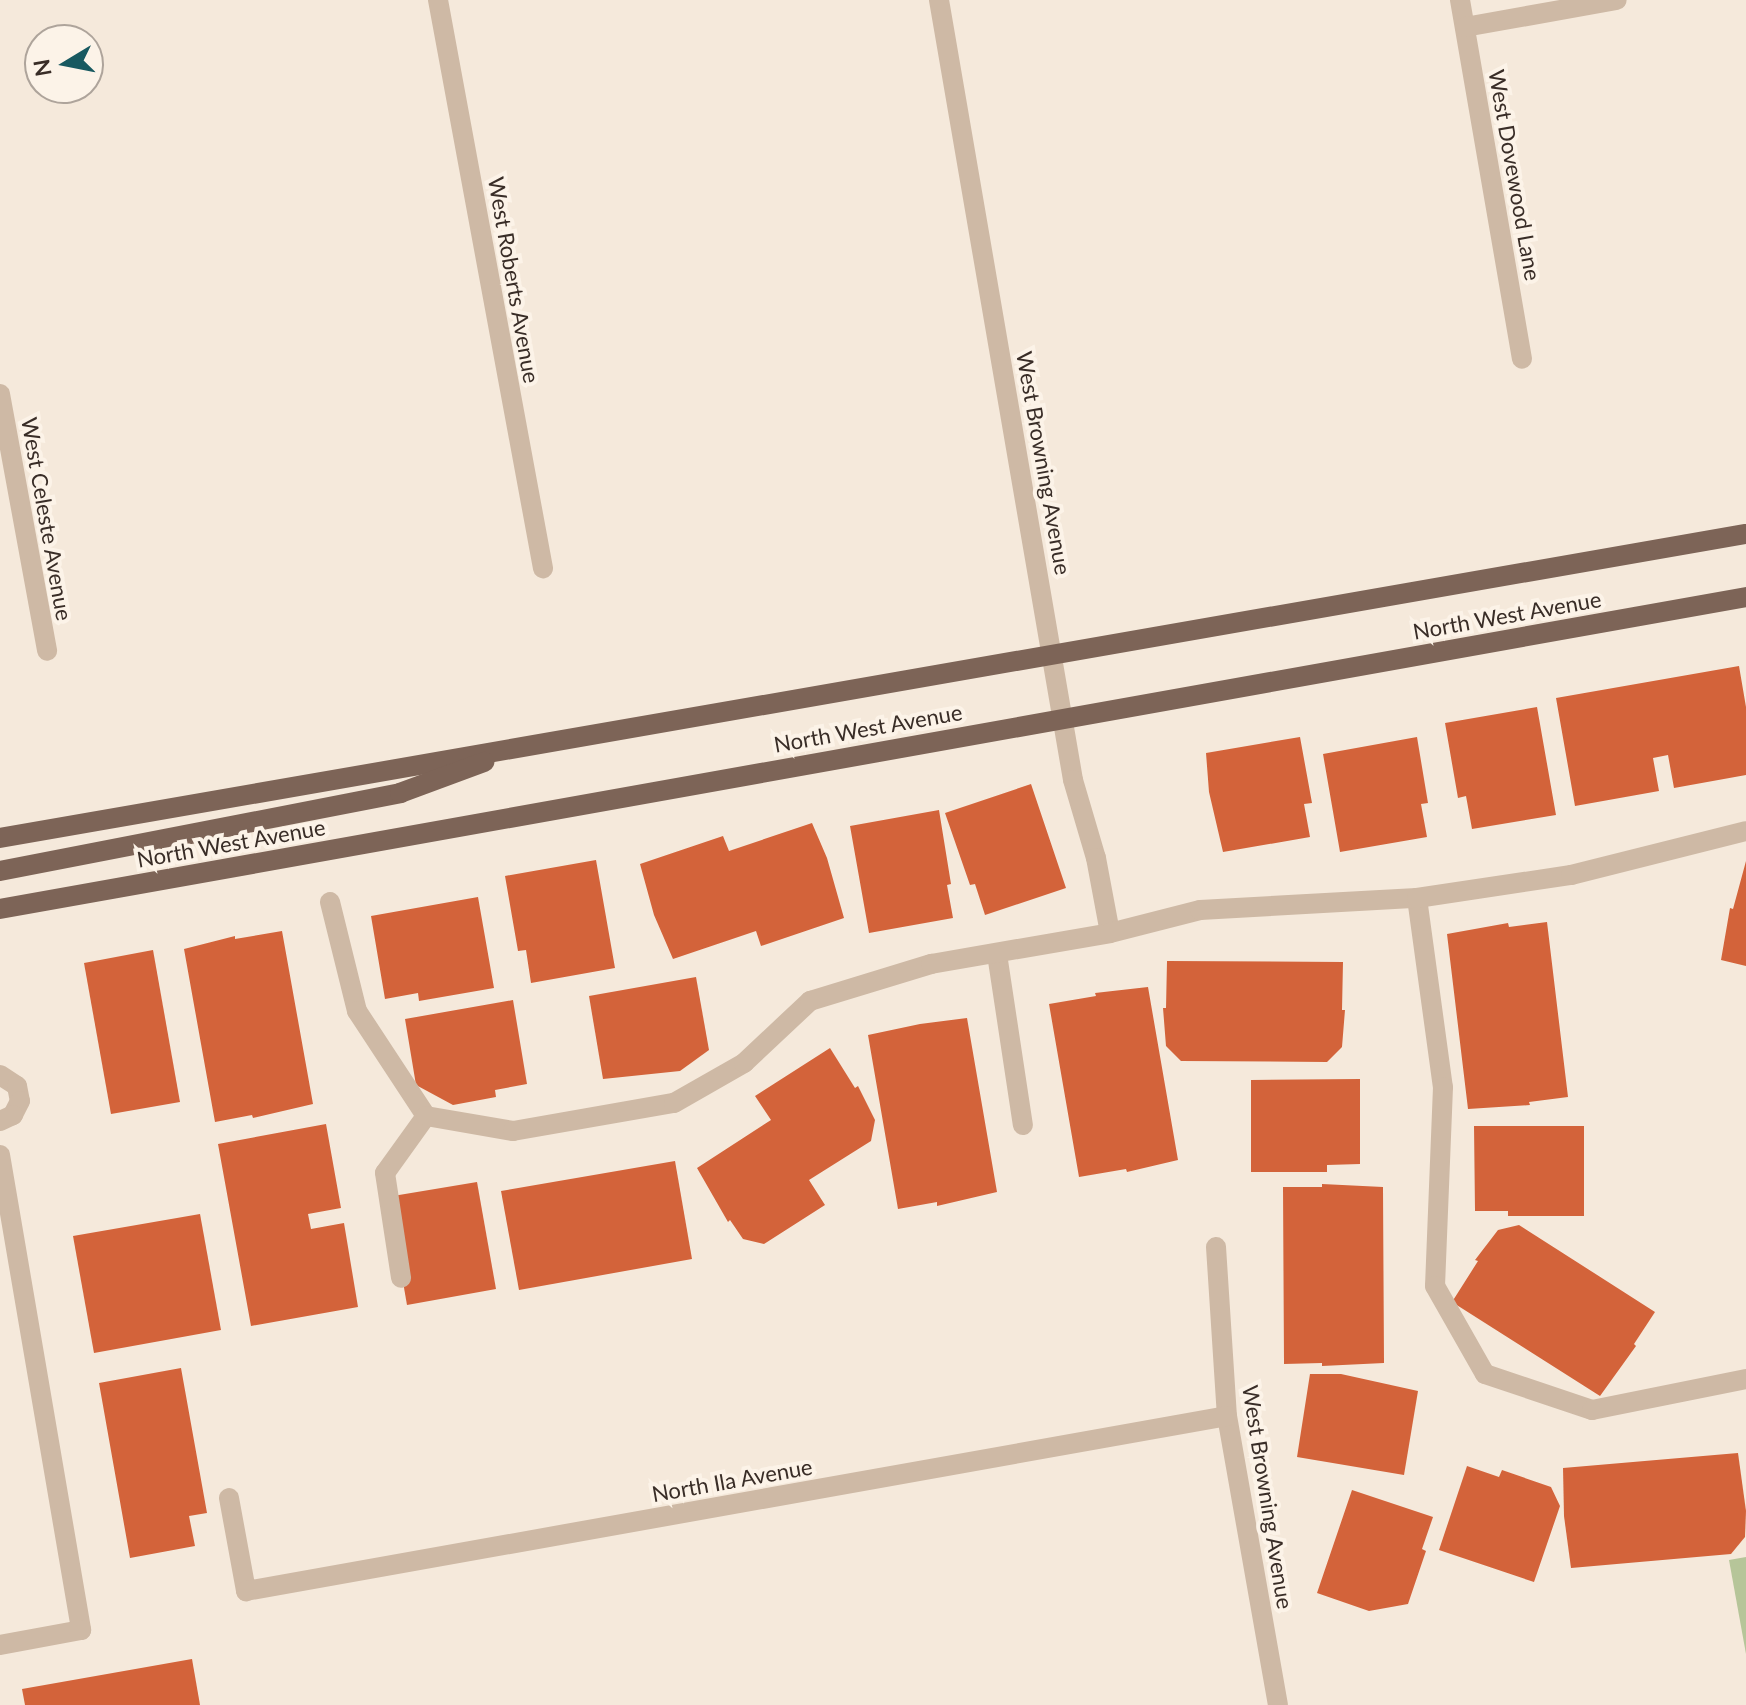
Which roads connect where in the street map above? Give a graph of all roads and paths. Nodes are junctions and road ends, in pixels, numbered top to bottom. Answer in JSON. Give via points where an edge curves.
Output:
{"nodes":[{"id":1,"x":438,"y":0,"type":"edge"},
{"id":2,"x":939,"y":0,"type":"edge"},
{"id":3,"x":1460,"y":0,"type":"edge"},
{"id":4,"x":1617,"y":0,"type":"edge"},
{"id":5,"x":1465,"y":27,"type":"junction"},
{"id":6,"x":1522,"y":359,"type":"dead end"},
{"id":7,"x":0,"y":394,"type":"edge"},
{"id":8,"x":1746,"y":534,"type":"edge"},
{"id":9,"x":543,"y":568,"type":"dead end"},
{"id":10,"x":1746,"y":597,"type":"edge"},
{"id":11,"x":47,"y":651,"type":"dead end"},
{"id":12,"x":1053,"y":652,"type":"junction"},
{"id":13,"x":1063,"y":717,"type":"junction"},
{"id":14,"x":537,"y":744,"type":"junction"},
{"id":15,"x":1746,"y":831,"type":"edge"},
{"id":16,"x":0,"y":838,"type":"edge"},
{"id":17,"x":0,"y":871,"type":"edge"},
{"id":18,"x":1417,"y":898,"type":"junction"},
{"id":19,"x":330,"y":902,"type":"dead end"},
{"id":20,"x":0,"y":909,"type":"edge"},
{"id":21,"x":1110,"y":933,"type":"junction"},
{"id":22,"x":997,"y":954,"type":"junction"},
{"id":23,"x":0,"y":1075,"type":"edge"},
{"id":24,"x":426,"y":1116,"type":"junction"},
{"id":25,"x":0,"y":1121,"type":"edge"},
{"id":26,"x":1023,"y":1125,"type":"dead end"},
{"id":27,"x":0,"y":1155,"type":"edge"},
{"id":28,"x":1216,"y":1247,"type":"dead end"},
{"id":29,"x":401,"y":1278,"type":"dead end"},
{"id":30,"x":1746,"y":1379,"type":"edge"},
{"id":31,"x":1227,"y":1416,"type":"junction"},
{"id":32,"x":229,"y":1498,"type":"dead end"},
{"id":33,"x":0,"y":1645,"type":"edge"},
{"id":34,"x":1278,"y":1705,"type":"edge"}],
"edges":[{"from":1,"to":9,"type":"street","name":"West Roberts Avenue"},
{"from":2,"to":12,"type":"street","name":"West Browning Avenue"},
{"from":3,"to":5,"type":"street","name":"West Dovewood Lane"},
{"from":4,"to":5,"type":"street"},
{"from":5,"to":6,"type":"street","name":"West Dovewood Lane"},
{"from":7,"to":11,"type":"street","name":"West Celeste Avenue"},
{"from":8,"to":12,"type":"main road","name":"North West Avenue"},
{"from":10,"to":13,"type":"main road","name":"North West Avenue"},
{"from":12,"to":13,"type":"street","name":"West Browning Avenue"},
{"from":12,"to":14,"type":"main road","name":"North West Avenue"},
{"from":13,"to":20,"type":"main road","name":"North West Avenue"},
{"from":13,"to":21,"type":"street","name":"West Browning Avenue"},
{"from":14,"to":16,"type":"main road","name":"North West Avenue"},
{"from":14,"to":17,"type":"main road","via":[[400,793]]},
{"from":15,"to":18,"type":"street","via":[[1571,875]]},
{"from":18,"to":21,"type":"street","via":[[1200,910]]},
{"from":18,"to":30,"type":"street","via":[[1443,1087],[1435,1286],[1485,1374],[1592,1410]]},
{"from":19,"to":24,"type":"street","via":[[357,1011]]},
{"from":21,"to":22,"type":"street"},
{"from":22,"to":24,"type":"street","via":[[931,964],[810,1001],[744,1063],[674,1103],[513,1131]]},
{"from":22,"to":26,"type":"street"},
{"from":23,"to":25,"type":"street","via":[[17,1086],[20,1101],[13,1115]]},
{"from":24,"to":29,"type":"street","via":[[385,1173]]},
{"from":27,"to":33,"type":"street","via":[[81,1630]]},
{"from":28,"to":31,"type":"street","name":"West Browning Avenue"},
{"from":31,"to":32,"type":"street","name":"North Ila Avenue","via":[[246,1591]]},
{"from":31,"to":34,"type":"street","name":"West Browning Avenue"}]}
